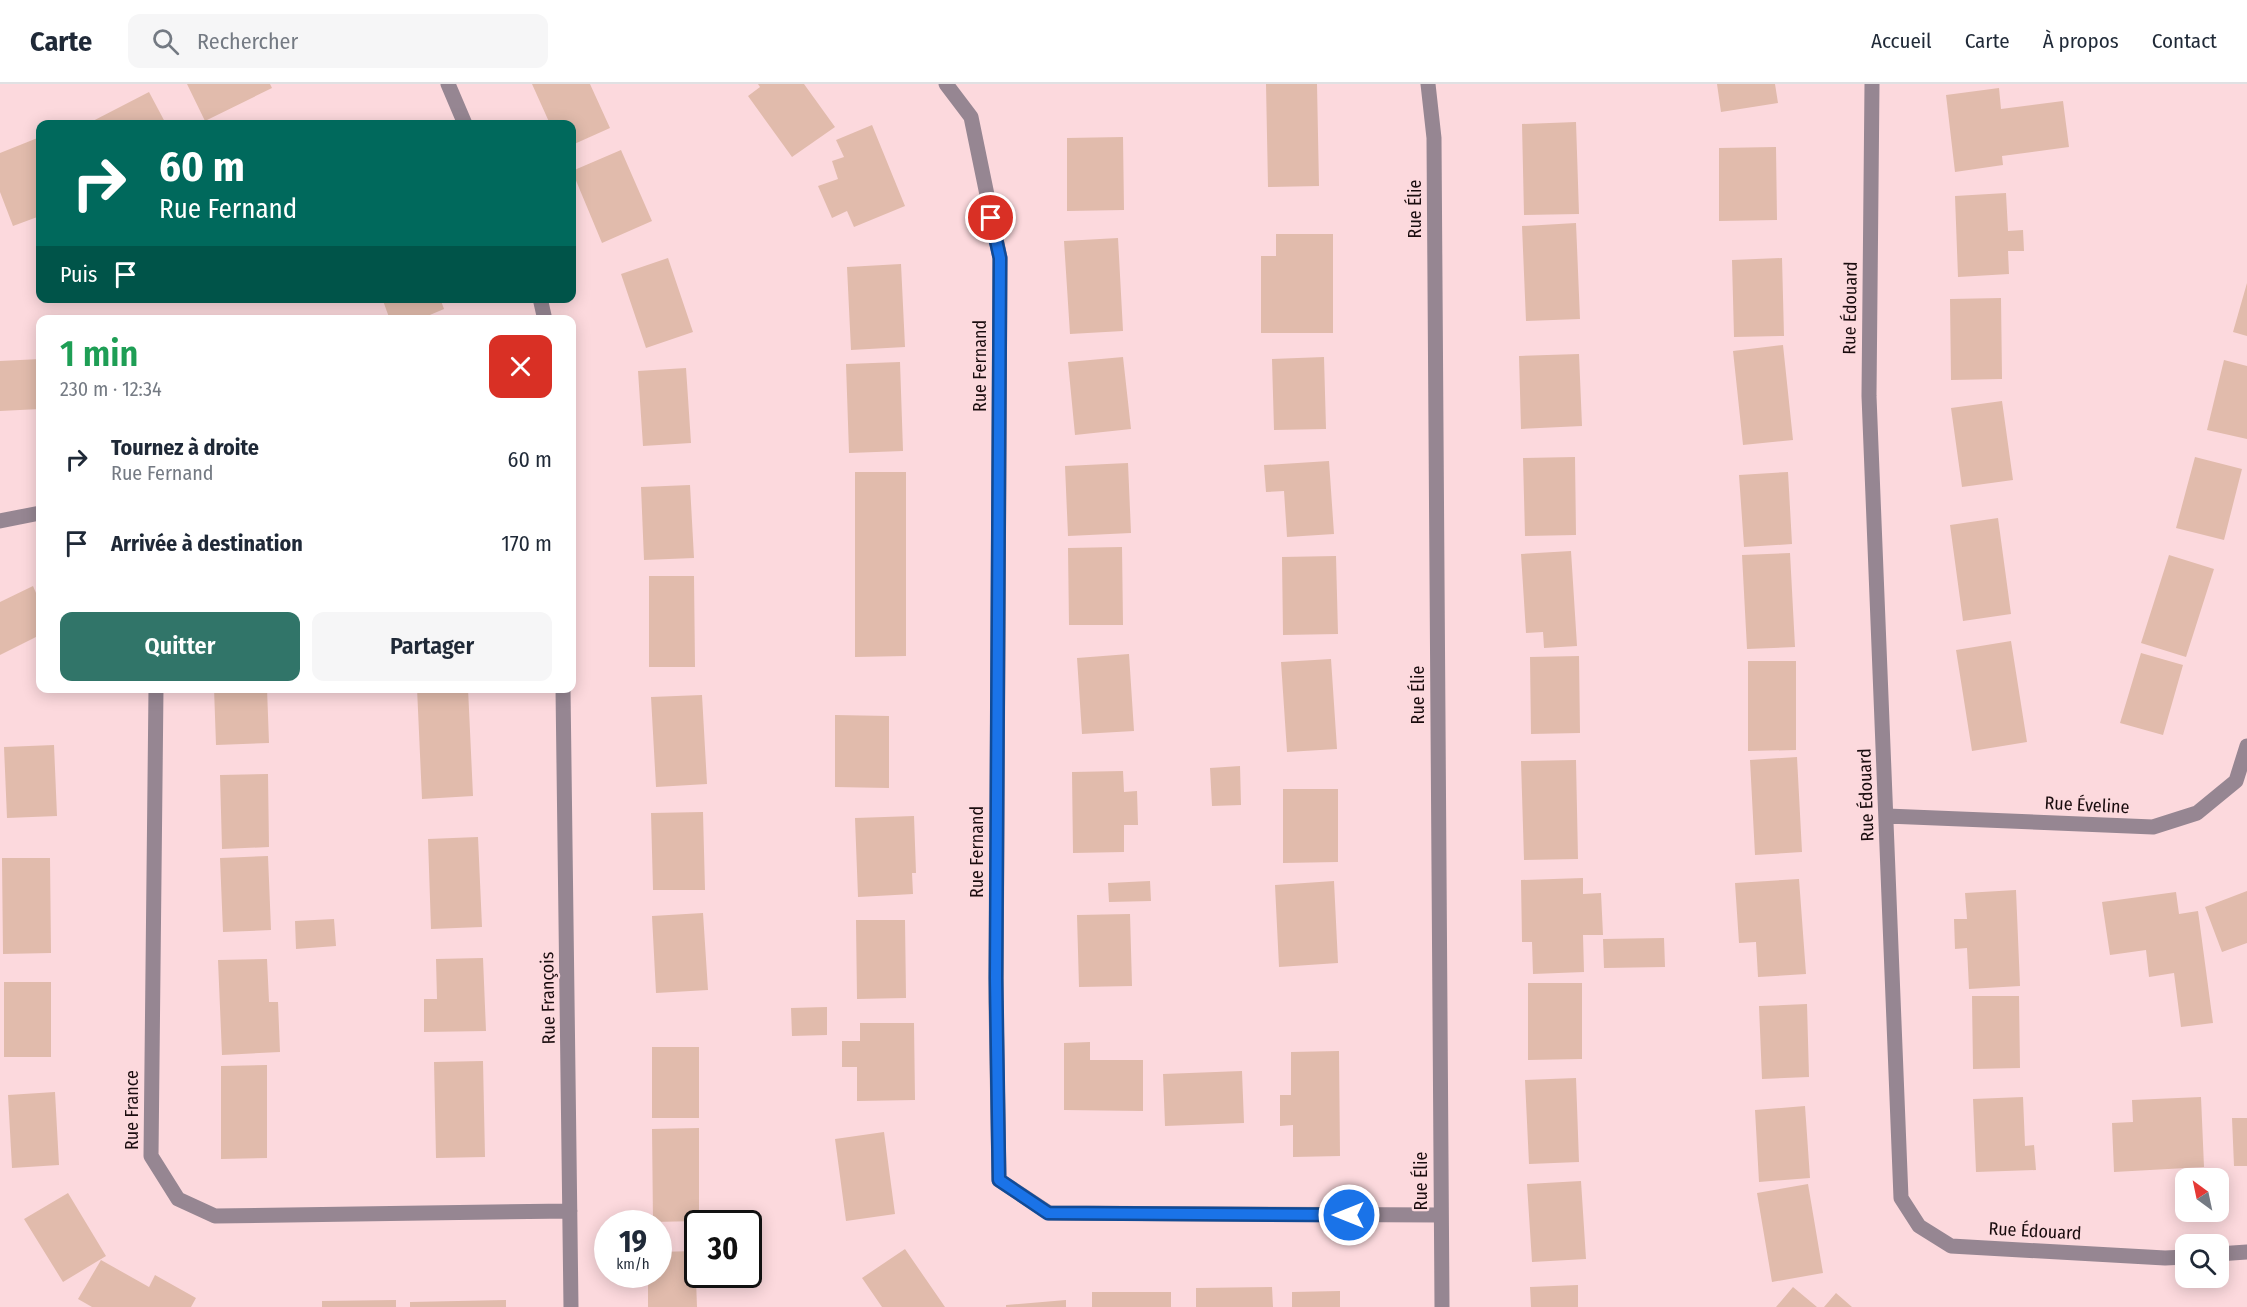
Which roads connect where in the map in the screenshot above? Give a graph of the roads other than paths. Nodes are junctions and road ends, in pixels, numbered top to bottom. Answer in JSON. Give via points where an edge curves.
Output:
{"nodes":[{"id":1,"x":448,"y":84,"type":"edge"},
{"id":2,"x":946,"y":84,"type":"edge"},
{"id":3,"x":1428,"y":84,"type":"edge"},
{"id":4,"x":1872,"y":84,"type":"edge"},
{"id":5,"x":463,"y":120,"type":"edge"},
{"id":6,"x":36,"y":514,"type":"edge"},
{"id":7,"x":0,"y":520,"type":"edge"},
{"id":8,"x":156,"y":693,"type":"edge"},
{"id":9,"x":563,"y":693,"type":"edge"},
{"id":10,"x":2247,"y":746,"type":"edge"},
{"id":11,"x":1887,"y":816,"type":"junction"},
{"id":12,"x":570,"y":1212,"type":"junction"},
{"id":13,"x":1441,"y":1215,"type":"junction"},
{"id":14,"x":2247,"y":1252,"type":"edge"},
{"id":15,"x":2229,"y":1253,"type":"edge"},
{"id":16,"x":2175,"y":1258,"type":"edge"},
{"id":17,"x":571,"y":1307,"type":"edge"},
{"id":18,"x":1442,"y":1307,"type":"edge"}],
"edges":[{"from":1,"to":5,"type":"street"},
{"from":2,"to":13,"type":"street","name":"Rue Fernand","via":[[971,117],[1000,258],[996,978],[999,1180],[1048,1213]]},
{"from":3,"to":13,"type":"street","name":"Rue Élie","via":[[1434,150]]},
{"from":4,"to":11,"type":"street","name":"Rue Édouard","via":[[1869,396]]},
{"from":6,"to":7,"type":"street"},
{"from":8,"to":12,"type":"street","name":"Rue France","via":[[151,1156],[178,1199],[215,1216]]},
{"from":9,"to":12,"type":"street","name":"Rue François"},
{"from":10,"to":11,"type":"street","name":"Rue Éveline","via":[[2236,781],[2197,813],[2153,827]]},
{"from":11,"to":16,"type":"street","name":"Rue Édouard","via":[[1901,1198],[1919,1226],[1951,1246]]},
{"from":12,"to":17,"type":"street","name":"Rue François"},
{"from":13,"to":18,"type":"street","name":"Rue Élie"},
{"from":14,"to":15,"type":"street"}]}
